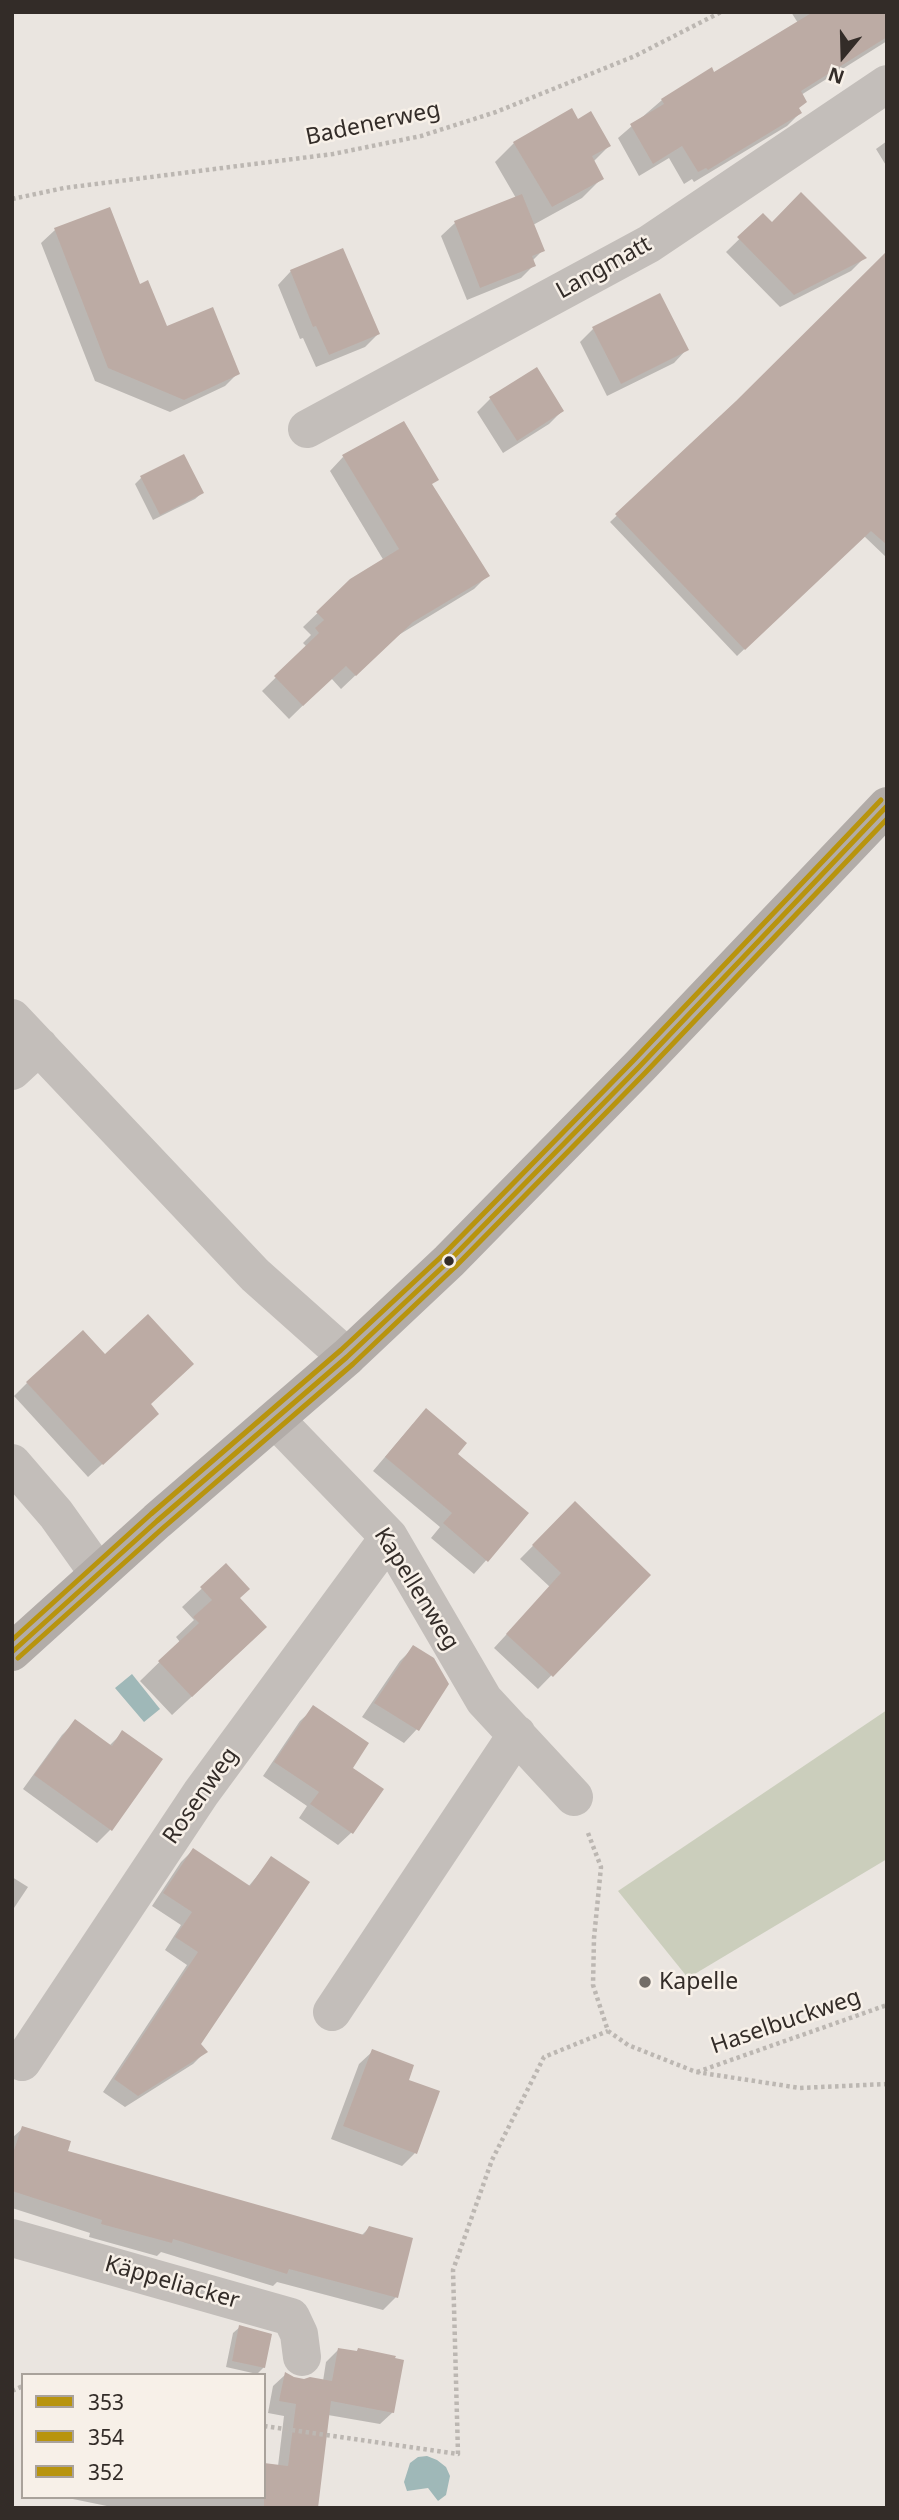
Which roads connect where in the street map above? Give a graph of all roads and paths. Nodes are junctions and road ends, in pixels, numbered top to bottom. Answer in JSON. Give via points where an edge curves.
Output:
{"nodes":[{"id":1,"x":720,"y":12,"type":"edge"},
{"id":2,"x":887,"y":84,"type":"edge"},
{"id":3,"x":12,"y":199,"type":"edge"},
{"id":4,"x":307,"y":429,"type":"dead end"},
{"id":5,"x":887,"y":806,"type":"edge"},
{"id":6,"x":12,"y":1018,"type":"edge"},
{"id":7,"x":25,"y":1058,"type":"edge"},
{"id":8,"x":347,"y":1357,"type":"junction"},
{"id":9,"x":276,"y":1420,"type":"junction"},
{"id":10,"x":12,"y":1463,"type":"edge"},
{"id":11,"x":388,"y":1537,"type":"junction"},
{"id":12,"x":98,"y":1573,"type":"junction"},
{"id":13,"x":12,"y":1652,"type":"edge"},
{"id":14,"x":517,"y":1734,"type":"junction"},
{"id":15,"x":575,"y":1797,"type":"joint"},
{"id":16,"x":887,"y":2005,"type":"edge"},
{"id":17,"x":332,"y":2012,"type":"dead end"},
{"id":18,"x":608,"y":2031,"type":"junction"},
{"id":19,"x":22,"y":2062,"type":"dead end"},
{"id":20,"x":696,"y":2072,"type":"junction"},
{"id":21,"x":887,"y":2084,"type":"edge"},
{"id":22,"x":12,"y":2238,"type":"edge"},
{"id":23,"x":302,"y":2357,"type":"dead end"},
{"id":24,"x":266,"y":2426,"type":"edge"}],
"edges":[{"from":1,"to":3,"type":"path","name":"Badenerweg","via":[[635,56],[496,112],[421,136],[333,154],[64,187]]},
{"from":2,"to":4,"type":"street","name":"Langmatt","via":[[649,244]]},
{"from":5,"to":8,"type":"main road","via":[[449,1261]]},
{"from":6,"to":7,"type":"street"},
{"from":7,"to":8,"type":"street"},
{"from":8,"to":9,"type":"main road"},
{"from":9,"to":11,"type":"street","name":"Kapellenweg"},
{"from":9,"to":12,"type":"main road"},
{"from":10,"to":12,"type":"street"},
{"from":11,"to":14,"type":"street","name":"Kapellenweg","via":[[484,1700]]},
{"from":11,"to":19,"type":"street","name":"Rosenweg","via":[[201,1793]]},
{"from":12,"to":13,"type":"main road"},
{"from":14,"to":15,"type":"street","name":"Kapellenweg"},
{"from":14,"to":17,"type":"street"},
{"from":15,"to":18,"type":"path","via":[[601,1867],[593,1985]]},
{"from":16,"to":20,"type":"path","name":"Haselbuckweg"},
{"from":18,"to":20,"type":"path","via":[[628,2045]]},
{"from":18,"to":24,"type":"path","via":[[544,2057],[487,2172],[453,2270],[458,2454]]},
{"from":20,"to":21,"type":"path","via":[[800,2088]]},
{"from":22,"to":23,"type":"street","name":"Käppeliacker","via":[[291,2317]]}]}
